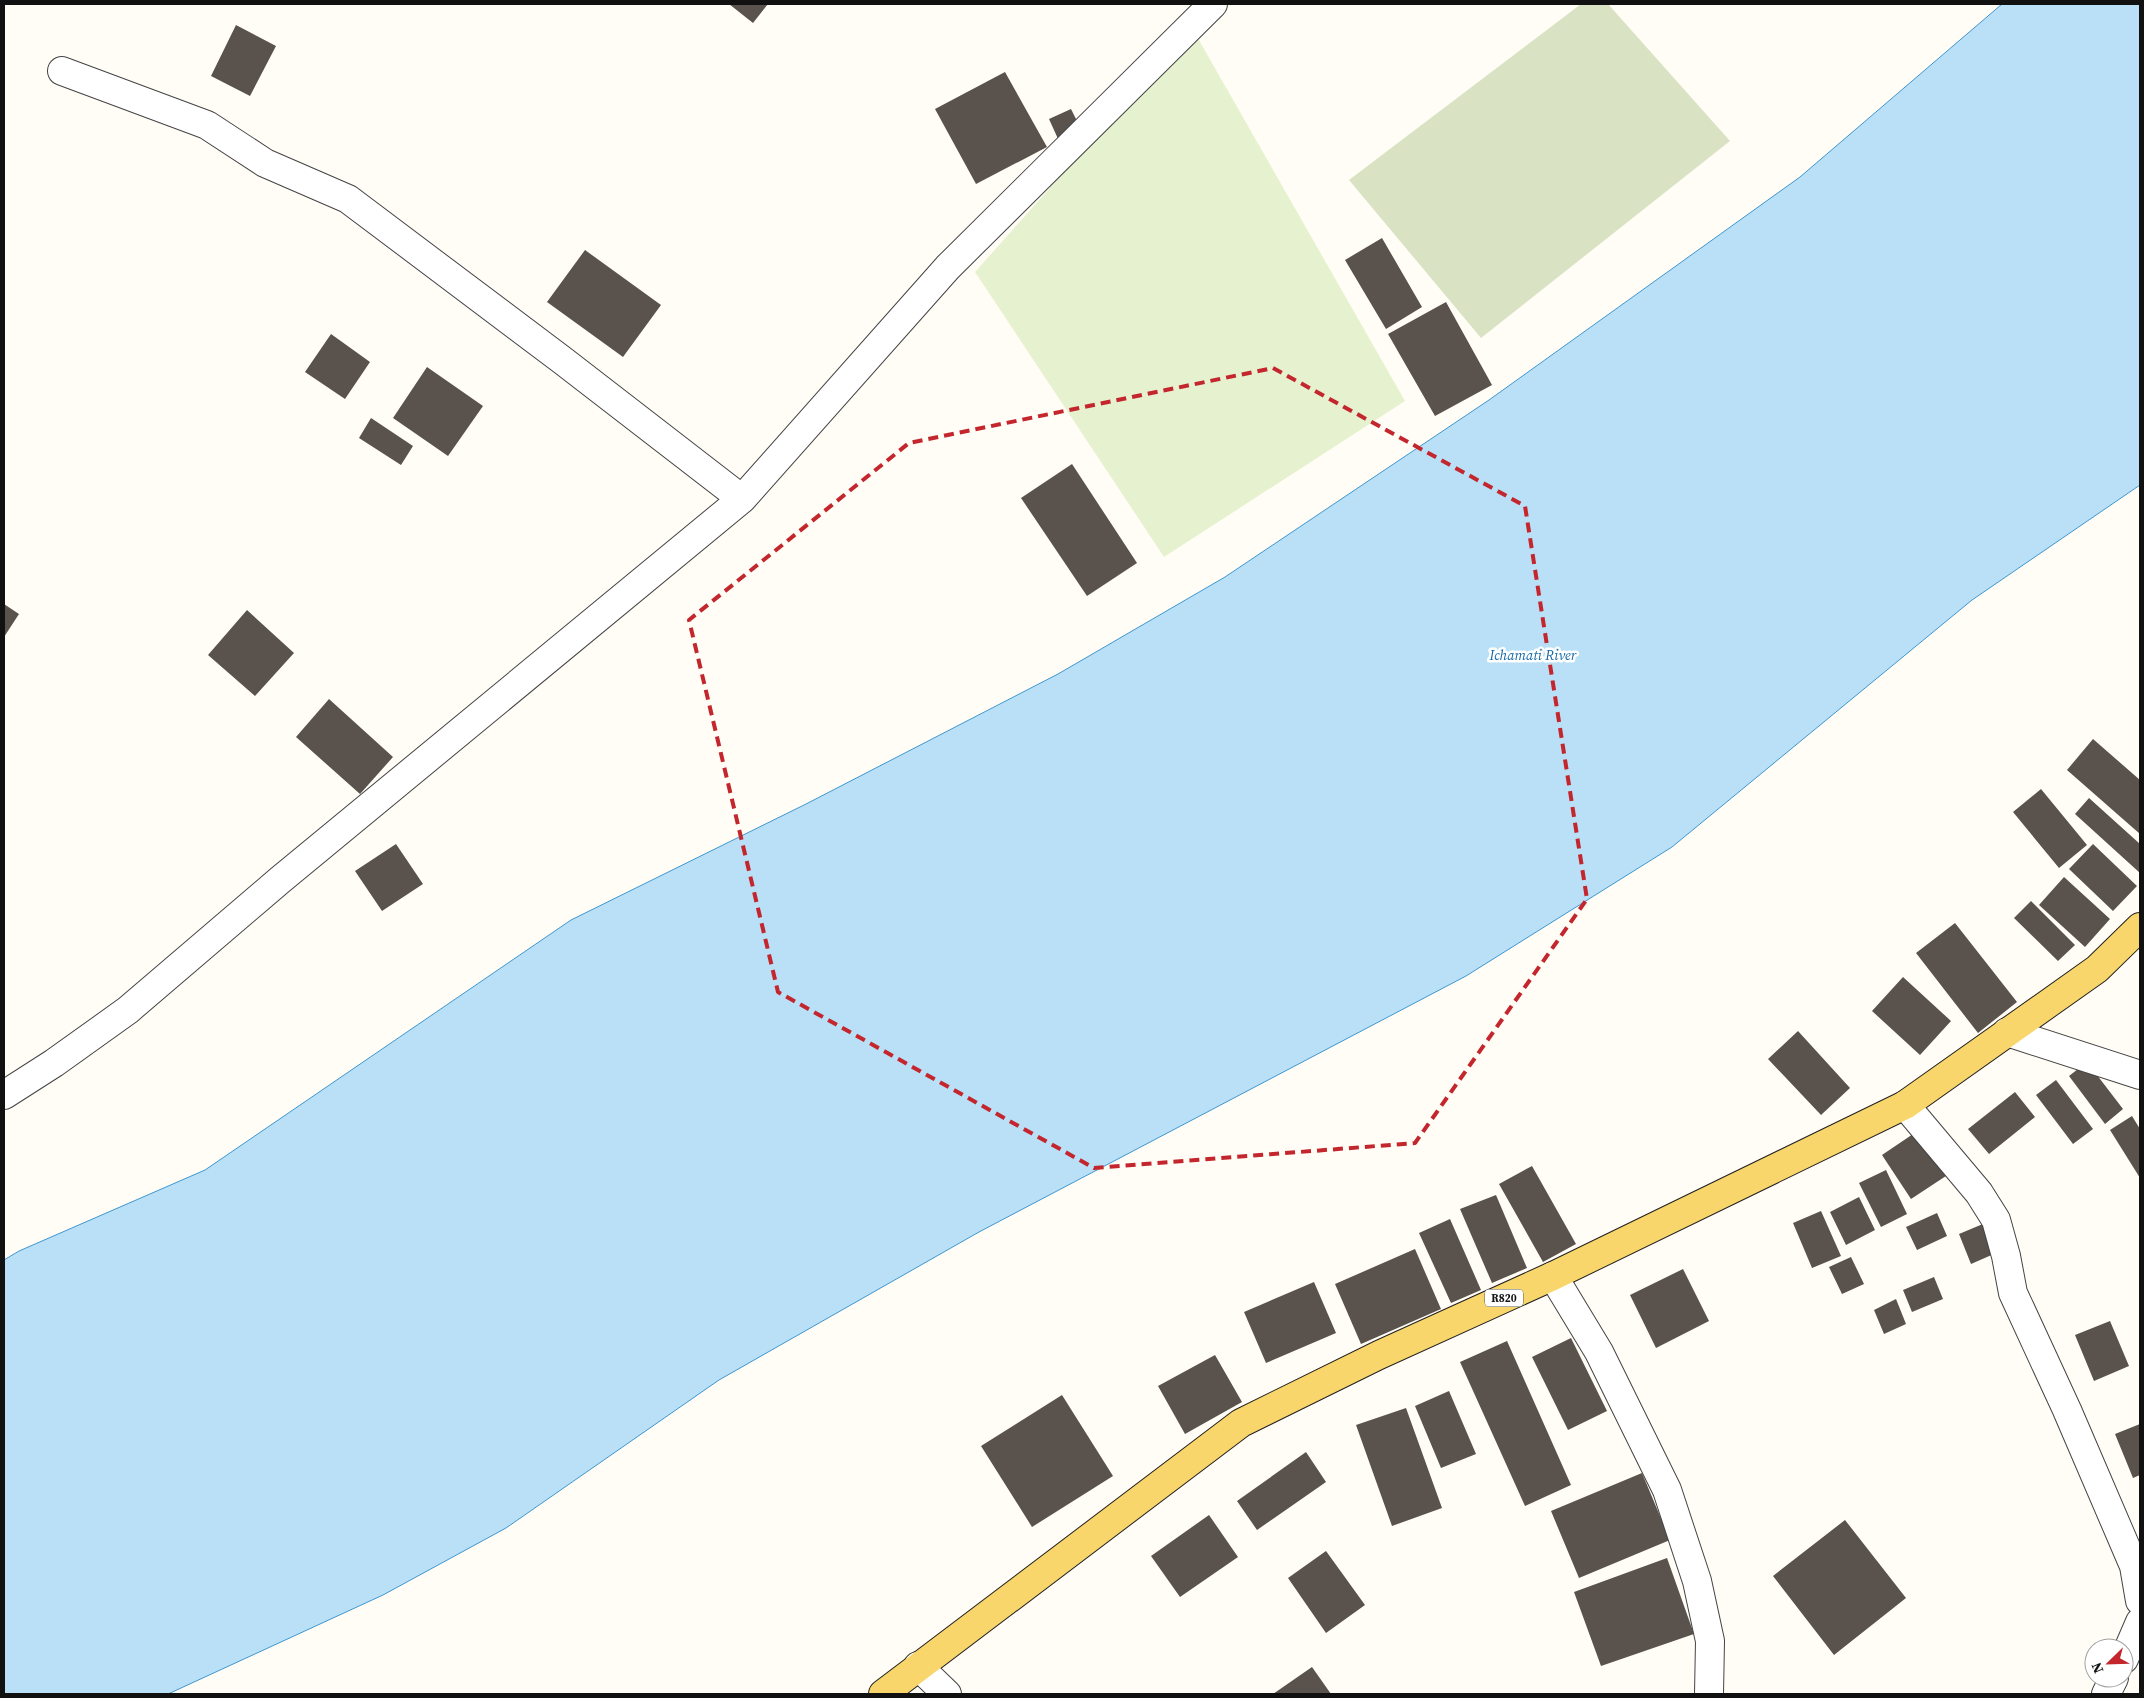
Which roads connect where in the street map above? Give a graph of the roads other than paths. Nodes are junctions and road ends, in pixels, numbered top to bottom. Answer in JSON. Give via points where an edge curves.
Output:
{"nodes":[{"id":1,"x":1198,"y":9,"type":"edge"},
{"id":2,"x":62,"y":71,"type":"dead end"},
{"id":3,"x":742,"y":499,"type":"junction"},
{"id":4,"x":2140,"y":927,"type":"edge"},
{"id":5,"x":2007,"y":1032,"type":"junction"},
{"id":6,"x":2140,"y":1075,"type":"edge"},
{"id":7,"x":4,"y":1095,"type":"edge"},
{"id":8,"x":1905,"y":1104,"type":"junction"},
{"id":9,"x":1552,"y":1276,"type":"junction"},
{"id":10,"x":2140,"y":1601,"type":"edge"},
{"id":11,"x":2140,"y":1622,"type":"edge"},
{"id":12,"x":2133,"y":1638,"type":"edge"},
{"id":13,"x":918,"y":1666,"type":"junction"},
{"id":14,"x":883,"y":1694,"type":"edge"},
{"id":15,"x":947,"y":1694,"type":"edge"},
{"id":16,"x":1709,"y":1694,"type":"edge"}],
"edges":[{"from":1,"to":3,"type":"street","via":[[948,267]]},
{"from":2,"to":3,"type":"street","via":[[207,125],[265,162],[348,199]]},
{"from":3,"to":7,"type":"street","via":[[280,880],[128,1010]]},
{"from":4,"to":5,"type":"main road","number":"R820","via":[[2097,969]]},
{"from":5,"to":6,"type":"street"},
{"from":5,"to":8,"type":"main road","number":"R820"},
{"from":8,"to":9,"type":"main road","number":"R820"},
{"from":8,"to":10,"type":"street","via":[[1979,1193],[1996,1220],[2013,1293],[2134,1566]]},
{"from":9,"to":13,"type":"main road","number":"R820","via":[[1379,1355],[1241,1423]]},
{"from":9,"to":16,"type":"street","via":[[1599,1352],[1667,1490],[1697,1581],[1710,1641]]},
{"from":11,"to":12,"type":"street"},
{"from":13,"to":14,"type":"main road","number":"R820"},
{"from":13,"to":15,"type":"street"}]}
